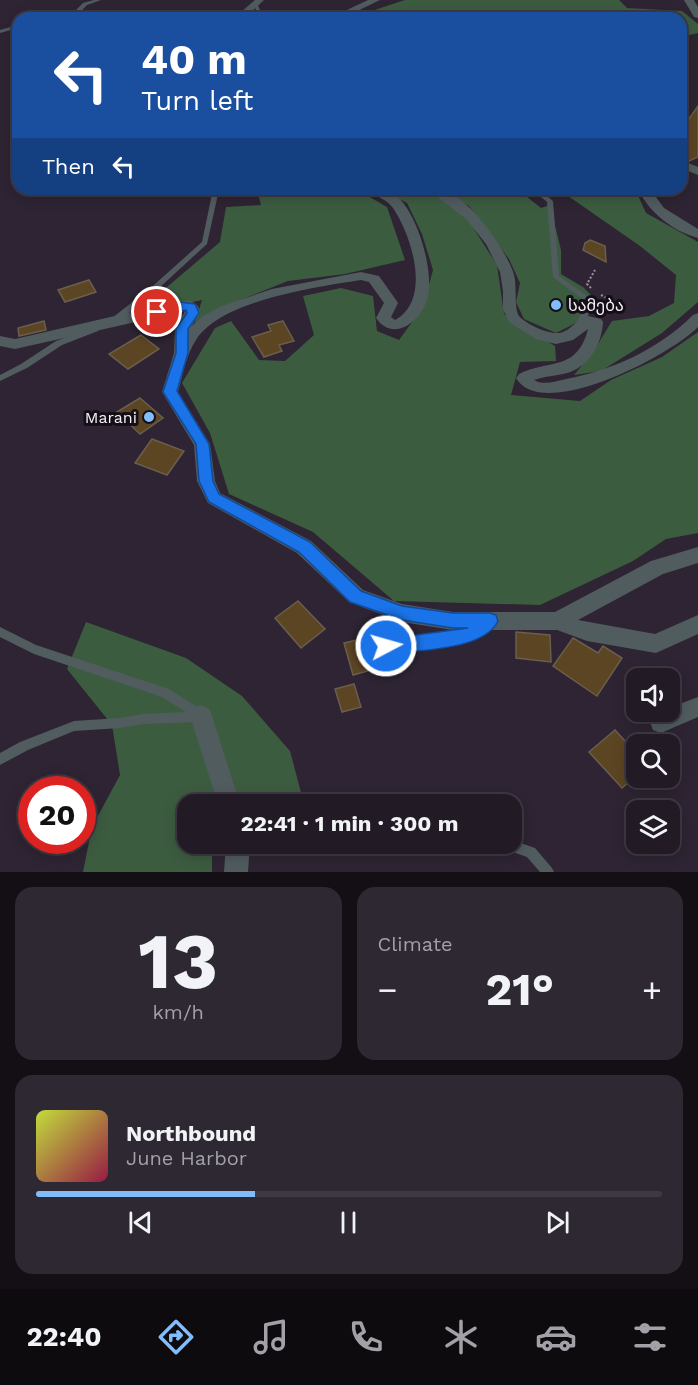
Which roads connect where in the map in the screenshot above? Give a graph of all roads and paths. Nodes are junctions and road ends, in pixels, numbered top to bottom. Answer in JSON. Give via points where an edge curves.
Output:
{"nodes":[{"id":1,"x":99,"y":0,"type":"edge"},
{"id":2,"x":376,"y":0,"type":"edge"},
{"id":3,"x":689,"y":0,"type":"edge"},
{"id":4,"x":258,"y":2,"type":"edge"},
{"id":5,"x":77,"y":12,"type":"edge"},
{"id":6,"x":246,"y":12,"type":"edge"},
{"id":7,"x":349,"y":12,"type":"edge"},
{"id":8,"x":698,"y":15,"type":"edge"},
{"id":9,"x":215,"y":195,"type":"edge"},
{"id":10,"x":389,"y":195,"type":"edge"},
{"id":11,"x":444,"y":195,"type":"edge"},
{"id":12,"x":542,"y":195,"type":"edge"},
{"id":13,"x":647,"y":195,"type":"edge"},
{"id":14,"x":698,"y":234,"type":"edge"},
{"id":15,"x":698,"y":318,"type":"edge"},
{"id":16,"x":110,"y":324,"type":"junction"},
{"id":17,"x":572,"y":335,"type":"junction"},
{"id":18,"x":0,"y":340,"type":"edge"},
{"id":19,"x":182,"y":353,"type":"junction"},
{"id":20,"x":0,"y":378,"type":"edge"},
{"id":21,"x":698,"y":555,"type":"edge"},
{"id":22,"x":490,"y":621,"type":"junction"},
{"id":23,"x":557,"y":621,"type":"junction"},
{"id":24,"x":698,"y":624,"type":"edge"},
{"id":25,"x":0,"y":632,"type":"edge"},
{"id":26,"x":386,"y":646,"type":"dead end"},
{"id":27,"x":698,"y":707,"type":"edge"},
{"id":28,"x":680,"y":714,"type":"edge"},
{"id":29,"x":201,"y":717,"type":"junction"},
{"id":30,"x":0,"y":759,"type":"edge"},
{"id":31,"x":226,"y":794,"type":"edge"},
{"id":32,"x":522,"y":849,"type":"edge"},
{"id":33,"x":237,"y":854,"type":"edge"},
{"id":34,"x":236,"y":872,"type":"edge"},
{"id":35,"x":548,"y":872,"type":"edge"}],
"edges":[{"from":1,"to":5,"type":"lane","via":[[85,4]]},
{"from":2,"to":7,"type":"street"},
{"from":3,"to":8,"type":"street"},
{"from":4,"to":6,"type":"street"},
{"from":9,"to":16,"type":"lane","via":[[205,243]]},
{"from":10,"to":19,"type":"street","via":[[413,235],[423,274],[418,306],[407,321],[388,325],[383,318],[391,303],[374,279],[361,276],[276,291],[238,305],[195,331]]},
{"from":11,"to":17,"type":"street","via":[[483,230],[502,261],[513,318],[543,336],[557,340]]},
{"from":12,"to":17,"type":"lane","via":[[550,201],[556,277],[592,302]]},
{"from":13,"to":14,"type":"street","via":[[659,212]]},
{"from":15,"to":17,"type":"street","via":[[671,342],[607,375],[542,389],[527,384],[524,378],[530,374],[566,368],[583,356],[596,322],[588,321]]},
{"from":16,"to":18,"type":"street","via":[[15,344]]},
{"from":16,"to":19,"type":"street","via":[[191,306],[193,313],[182,329]]},
{"from":16,"to":20,"type":"lane","via":[[59,343]]},
{"from":19,"to":22,"type":"street","via":[[170,392],[202,444],[206,481],[214,498],[304,547],[356,597],[402,613],[453,621]]},
{"from":21,"to":23,"type":"street","via":[[658,567]]},
{"from":22,"to":23,"type":"street"},
{"from":22,"to":26,"type":"lane","via":[[472,635]]},
{"from":23,"to":24,"type":"street","via":[[587,632],[656,644]]},
{"from":25,"to":29,"type":"lane","via":[[34,649],[165,693]]},
{"from":27,"to":28,"type":"street"},
{"from":29,"to":30,"type":"lane","via":[[74,726]]},
{"from":29,"to":31,"type":"street"},
{"from":32,"to":35,"type":"lane","via":[[531,852]]},
{"from":33,"to":34,"type":"street"}]}
